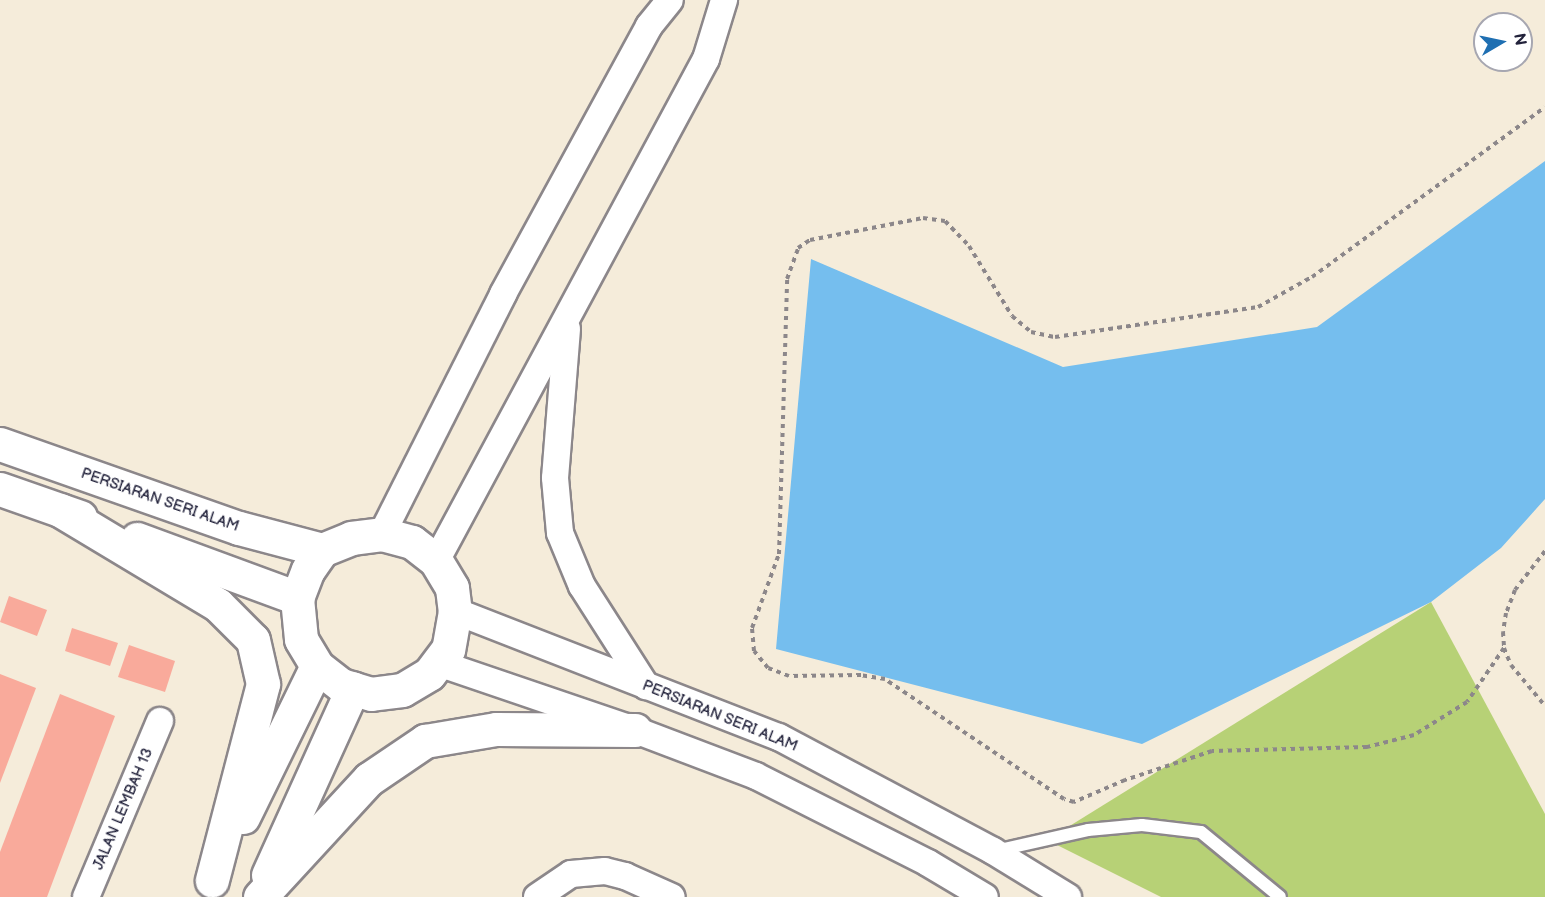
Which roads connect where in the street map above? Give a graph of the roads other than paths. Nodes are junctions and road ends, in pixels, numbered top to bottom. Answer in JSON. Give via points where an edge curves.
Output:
{"nodes":[{"id":1,"x":670,"y":0,"type":"edge"},
{"id":2,"x":724,"y":0,"type":"edge"},
{"id":3,"x":567,"y":320,"type":"junction"},
{"id":4,"x":0,"y":444,"type":"edge"},
{"id":5,"x":0,"y":489,"type":"edge"},
{"id":6,"x":60,"y":510,"type":"junction"},
{"id":7,"x":382,"y":534,"type":"junction"},
{"id":8,"x":322,"y":550,"type":"junction"},
{"id":9,"x":436,"y":561,"type":"junction"},
{"id":10,"x":297,"y":598,"type":"junction"},
{"id":11,"x":455,"y":611,"type":"junction"},
{"id":12,"x":438,"y":663,"type":"junction"},
{"id":13,"x":317,"y":666,"type":"junction"},
{"id":14,"x":646,"y":686,"type":"junction"},
{"id":15,"x":353,"y":688,"type":"junction"},
{"id":16,"x":160,"y":721,"type":"dead end"},
{"id":17,"x":634,"y":730,"type":"junction"},
{"id":18,"x":993,"y":851,"type":"junction"},
{"id":19,"x":208,"y":888,"type":"edge"},
{"id":20,"x":86,"y":897,"type":"edge"},
{"id":21,"x":259,"y":897,"type":"edge"},
{"id":22,"x":537,"y":897,"type":"edge"},
{"id":23,"x":672,"y":897,"type":"edge"},
{"id":24,"x":985,"y":897,"type":"edge"},
{"id":25,"x":1068,"y":897,"type":"edge"},
{"id":26,"x":1280,"y":897,"type":"edge"}],
"edges":[{"from":1,"to":7,"type":"street","via":[[649,26],[509,283]]},
{"from":2,"to":3,"type":"street","via":[[705,59]]},
{"from":3,"to":9,"type":"street"},
{"from":3,"to":14,"type":"street","via":[[555,477],[560,533],[582,586]]},
{"from":4,"to":8,"type":"street","name":"PERSIARAN SERI ALAM","via":[[239,528]]},
{"from":5,"to":6,"type":"street"},
{"from":6,"to":10,"type":"street"},
{"from":6,"to":19,"type":"street","via":[[219,605],[253,640],[263,684]]},
{"from":7,"to":8,"type":"street","via":[[351,538]]},
{"from":7,"to":9,"type":"street","via":[[412,542]]},
{"from":8,"to":10,"type":"street","via":[[308,570]]},
{"from":9,"to":11,"type":"street","via":[[452,588]]},
{"from":10,"to":13,"type":"street","via":[[301,639]]},
{"from":11,"to":12,"type":"street","via":[[448,649]]},
{"from":11,"to":14,"type":"street","name":"PERSIARAN SERI ALAM"},
{"from":12,"to":15,"type":"street","via":[[429,674],[402,690],[371,694]]},
{"from":12,"to":17,"type":"street"},
{"from":13,"to":15,"type":"street","via":[[341,685]]},
{"from":13,"to":19,"type":"street"},
{"from":14,"to":18,"type":"street","name":"PERSIARAN SERI ALAM","via":[[779,737]]},
{"from":15,"to":21,"type":"street"},
{"from":16,"to":20,"type":"street","name":"JALAN LEMBAH 13"},
{"from":17,"to":21,"type":"street","via":[[496,729],[425,741],[369,779]]},
{"from":17,"to":24,"type":"street","via":[[756,776],[928,863]]},
{"from":18,"to":25,"type":"street","name":"PERSIARAN SERI ALAM"},
{"from":18,"to":26,"type":"lane","via":[[1088,830],[1142,825],[1201,832]]},
{"from":22,"to":23,"type":"street","via":[[571,874],[605,870]]}]}
